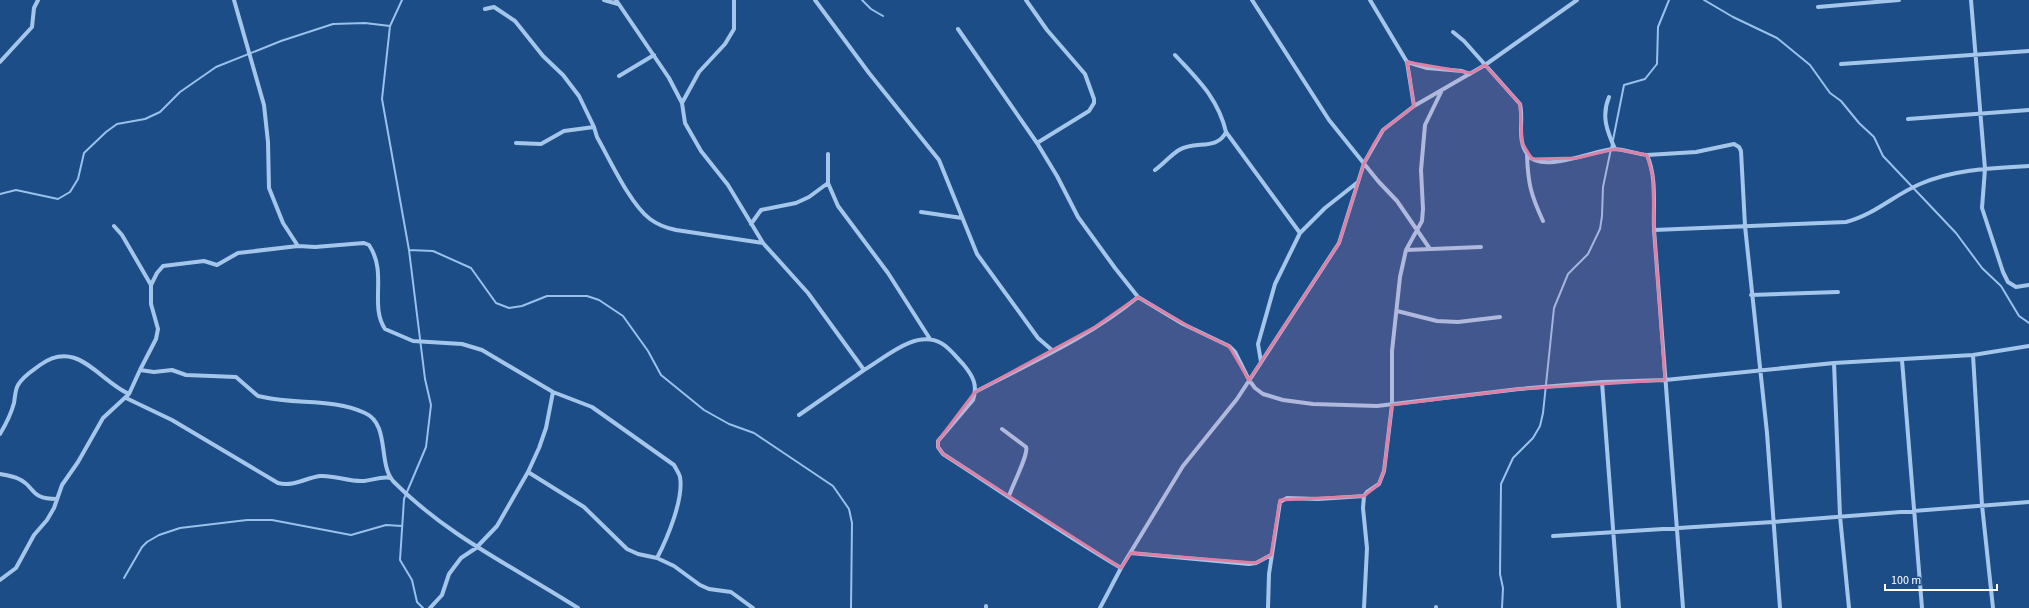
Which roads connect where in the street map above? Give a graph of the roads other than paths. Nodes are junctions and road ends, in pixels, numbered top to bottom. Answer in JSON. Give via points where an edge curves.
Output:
{"nodes":[{"id":1,"x":38,"y":0,"type":"edge"},
{"id":2,"x":234,"y":0,"type":"edge"},
{"id":3,"x":604,"y":0,"type":"edge"},
{"id":4,"x":734,"y":0,"type":"edge"},
{"id":5,"x":814,"y":0,"type":"edge"},
{"id":6,"x":1026,"y":0,"type":"edge"},
{"id":7,"x":1252,"y":0,"type":"edge"},
{"id":8,"x":1370,"y":0,"type":"edge"},
{"id":9,"x":1577,"y":0,"type":"edge"},
{"id":10,"x":1898,"y":0,"type":"edge"},
{"id":11,"x":1971,"y":0,"type":"edge"},
{"id":12,"x":1873,"y":1,"type":"edge"},
{"id":13,"x":617,"y":2,"type":"edge"},
{"id":14,"x":1818,"y":7,"type":"dead end"},
{"id":15,"x":485,"y":9,"type":"dead end"},
{"id":16,"x":958,"y":29,"type":"dead end"},
{"id":17,"x":1453,"y":32,"type":"dead end"},
{"id":18,"x":2029,"y":50,"type":"edge"},
{"id":19,"x":654,"y":55,"type":"junction"},
{"id":20,"x":1175,"y":55,"type":"dead end"},
{"id":21,"x":1976,"y":55,"type":"junction"},
{"id":22,"x":0,"y":62,"type":"edge"},
{"id":23,"x":1407,"y":62,"type":"junction"},
{"id":24,"x":1841,"y":64,"type":"dead end"},
{"id":25,"x":1485,"y":65,"type":"junction"},
{"id":26,"x":1470,"y":74,"type":"junction"},
{"id":27,"x":619,"y":76,"type":"dead end"},
{"id":28,"x":1442,"y":90,"type":"junction"},
{"id":29,"x":1608,"y":97,"type":"dead end"},
{"id":30,"x":682,"y":103,"type":"junction"},
{"id":31,"x":1414,"y":106,"type":"junction"},
{"id":32,"x":2029,"y":110,"type":"edge"},
{"id":33,"x":1982,"y":114,"type":"junction"},
{"id":34,"x":1908,"y":119,"type":"dead end"},
{"id":35,"x":594,"y":127,"type":"junction"},
{"id":36,"x":1226,"y":132,"type":"junction"},
{"id":37,"x":516,"y":143,"type":"dead end"},
{"id":38,"x":1037,"y":143,"type":"junction"},
{"id":39,"x":1615,"y":149,"type":"junction"},
{"id":40,"x":828,"y":154,"type":"dead end"},
{"id":41,"x":1527,"y":154,"type":"junction"},
{"id":42,"x":1646,"y":155,"type":"junction"},
{"id":43,"x":1364,"y":163,"type":"junction"},
{"id":44,"x":2029,"y":166,"type":"edge"},
{"id":45,"x":1985,"y":169,"type":"junction"},
{"id":46,"x":1155,"y":170,"type":"dead end"},
{"id":47,"x":1358,"y":182,"type":"junction"},
{"id":48,"x":828,"y":183,"type":"junction"},
{"id":49,"x":920,"y":212,"type":"dead end"},
{"id":50,"x":962,"y":218,"type":"junction"},
{"id":51,"x":1543,"y":222,"type":"dead end"},
{"id":52,"x":751,"y":224,"type":"junction"},
{"id":53,"x":114,"y":226,"type":"dead end"},
{"id":54,"x":1745,"y":226,"type":"junction"},
{"id":55,"x":1654,"y":230,"type":"junction"},
{"id":56,"x":1417,"y":231,"type":"junction"},
{"id":57,"x":1300,"y":233,"type":"junction"},
{"id":58,"x":762,"y":243,"type":"junction"},
{"id":59,"x":298,"y":246,"type":"junction"},
{"id":60,"x":1481,"y":247,"type":"dead end"},
{"id":61,"x":1430,"y":249,"type":"junction"},
{"id":62,"x":1406,"y":250,"type":"junction"},
{"id":63,"x":152,"y":285,"type":"junction"},
{"id":64,"x":2029,"y":285,"type":"edge"},
{"id":65,"x":1838,"y":292,"type":"dead end"},
{"id":66,"x":1751,"y":295,"type":"junction"},
{"id":67,"x":1138,"y":297,"type":"junction"},
{"id":68,"x":1396,"y":311,"type":"junction"},
{"id":69,"x":1500,"y":317,"type":"dead end"},
{"id":70,"x":930,"y":339,"type":"junction"},
{"id":71,"x":2029,"y":346,"type":"edge"},
{"id":72,"x":1053,"y":351,"type":"junction"},
{"id":73,"x":1973,"y":355,"type":"junction"},
{"id":74,"x":1902,"y":360,"type":"junction"},
{"id":75,"x":1261,"y":362,"type":"junction"},
{"id":76,"x":1834,"y":364,"type":"junction"},
{"id":77,"x":140,"y":370,"type":"junction"},
{"id":78,"x":864,"y":370,"type":"junction"},
{"id":79,"x":1759,"y":370,"type":"junction"},
{"id":80,"x":1249,"y":380,"type":"junction"},
{"id":81,"x":1665,"y":380,"type":"junction"},
{"id":82,"x":1602,"y":382,"type":"junction"},
{"id":83,"x":552,"y":392,"type":"junction"},
{"id":84,"x":975,"y":392,"type":"junction"},
{"id":85,"x":129,"y":394,"type":"junction"},
{"id":86,"x":126,"y":398,"type":"junction"},
{"id":87,"x":1392,"y":405,"type":"junction"},
{"id":88,"x":799,"y":415,"type":"dead end"},
{"id":89,"x":1002,"y":429,"type":"dead end"},
{"id":90,"x":0,"y":434,"type":"edge"},
{"id":91,"x":528,"y":472,"type":"junction"},
{"id":92,"x":0,"y":474,"type":"edge"},
{"id":93,"x":391,"y":478,"type":"junction"},
{"id":94,"x":1009,"y":496,"type":"junction"},
{"id":95,"x":1364,"y":496,"type":"junction"},
{"id":96,"x":57,"y":499,"type":"junction"},
{"id":97,"x":2029,"y":502,"type":"edge"},
{"id":98,"x":1982,"y":505,"type":"junction"},
{"id":99,"x":1913,"y":510,"type":"junction"},
{"id":100,"x":1840,"y":516,"type":"junction"},
{"id":101,"x":1773,"y":522,"type":"junction"},
{"id":102,"x":1676,"y":528,"type":"junction"},
{"id":103,"x":1613,"y":533,"type":"junction"},
{"id":104,"x":1553,"y":536,"type":"dead end"},
{"id":105,"x":476,"y":548,"type":"junction"},
{"id":106,"x":1130,"y":553,"type":"junction"},
{"id":107,"x":1272,"y":555,"type":"junction"},
{"id":108,"x":656,"y":558,"type":"junction"},
{"id":109,"x":1121,"y":568,"type":"junction"},
{"id":110,"x":0,"y":580,"type":"edge"},
{"id":111,"x":430,"y":608,"type":"edge"},
{"id":112,"x":578,"y":608,"type":"edge"},
{"id":113,"x":753,"y":608,"type":"edge"},
{"id":114,"x":1100,"y":608,"type":"edge"},
{"id":115,"x":1268,"y":608,"type":"edge"},
{"id":116,"x":1364,"y":608,"type":"edge"},
{"id":117,"x":1619,"y":608,"type":"edge"},
{"id":118,"x":1683,"y":608,"type":"edge"},
{"id":119,"x":1780,"y":608,"type":"edge"},
{"id":120,"x":1849,"y":608,"type":"edge"},
{"id":121,"x":1922,"y":608,"type":"edge"},
{"id":122,"x":1993,"y":608,"type":"edge"}],
"edges":[{"from":1,"to":22,"type":"street","via":[[34,8],[32,27]]},
{"from":2,"to":59,"type":"street","via":[[264,105],[269,188],[283,223]]},
{"from":3,"to":13,"type":"street"},
{"from":4,"to":30,"type":"street","via":[[734,30],[725,44],[699,72]]},
{"from":5,"to":50,"type":"street","via":[[939,160]]},
{"from":6,"to":38,"type":"street","via":[[1047,30],[1085,74],[1094,99],[1089,111]]},
{"from":7,"to":43,"type":"street","via":[[1329,120]]},
{"from":8,"to":23,"type":"street"},
{"from":9,"to":25,"type":"street"},
{"from":10,"to":12,"type":"street"},
{"from":11,"to":21,"type":"street"},
{"from":12,"to":14,"type":"street"},
{"from":13,"to":19,"type":"street"},
{"from":15,"to":35,"type":"street","via":[[494,8],[515,21],[571,86]]},
{"from":16,"to":38,"type":"street"},
{"from":17,"to":25,"type":"street"},
{"from":18,"to":21,"type":"street"},
{"from":19,"to":27,"type":"street"},
{"from":19,"to":30,"type":"street"},
{"from":20,"to":36,"type":"street","via":[[1210,94],[1223,119]]},
{"from":21,"to":24,"type":"street"},
{"from":21,"to":33,"type":"street"},
{"from":23,"to":26,"type":"street","via":[[1427,68]]},
{"from":23,"to":31,"type":"street"},
{"from":25,"to":26,"type":"street"},
{"from":25,"to":41,"type":"street","via":[[1520,104],[1522,143]]},
{"from":26,"to":28,"type":"street"},
{"from":28,"to":31,"type":"street"},
{"from":28,"to":56,"type":"street","via":[[1425,125],[1420,170],[1423,210],[1422,221]]},
{"from":29,"to":39,"type":"street","via":[[1604,108],[1609,135]]},
{"from":30,"to":52,"type":"street","via":[[683,116],[694,140],[728,185]]},
{"from":31,"to":43,"type":"street","via":[[1383,130]]},
{"from":32,"to":33,"type":"street"},
{"from":33,"to":34,"type":"street"},
{"from":33,"to":45,"type":"street"},
{"from":35,"to":37,"type":"street","via":[[564,131],[541,144]]},
{"from":35,"to":58,"type":"street","via":[[630,196],[649,219],[663,227],[676,230]]},
{"from":36,"to":46,"type":"street","via":[[1223,139],[1217,143],[1179,150]]},
{"from":36,"to":57,"type":"street"},
{"from":38,"to":67,"type":"street","via":[[1078,218]]},
{"from":39,"to":41,"type":"street","via":[[1578,158],[1540,162]]},
{"from":39,"to":42,"type":"street"},
{"from":40,"to":48,"type":"street"},
{"from":41,"to":51,"type":"street","via":[[1530,189]]},
{"from":42,"to":54,"type":"street","via":[[1696,152],[1734,144],[1739,147]]},
{"from":42,"to":55,"type":"street","via":[[1653,177]]},
{"from":43,"to":47,"type":"street"},
{"from":43,"to":56,"type":"street","via":[[1398,200]]},
{"from":44,"to":45,"type":"street"},
{"from":45,"to":54,"type":"street","via":[[1948,175],[1922,183],[1864,217],[1846,222]]},
{"from":45,"to":64,"type":"street","via":[[1982,208],[2003,272],[2008,282],[2016,287]]},
{"from":47,"to":57,"type":"street","via":[[1325,208]]},
{"from":47,"to":75,"type":"street","via":[[1340,243]]},
{"from":48,"to":52,"type":"street","via":[[796,203],[761,210]]},
{"from":48,"to":70,"type":"street","via":[[838,206],[888,273]]},
{"from":49,"to":50,"type":"street"},
{"from":50,"to":72,"type":"street","via":[[977,254],[993,278],[1038,338]]},
{"from":52,"to":58,"type":"street"},
{"from":53,"to":63,"type":"street"},
{"from":54,"to":55,"type":"street"},
{"from":54,"to":66,"type":"street"},
{"from":55,"to":81,"type":"street"},
{"from":56,"to":61,"type":"street"},
{"from":56,"to":62,"type":"street"},
{"from":57,"to":75,"type":"street","via":[[1276,284],[1258,344]]},
{"from":58,"to":78,"type":"street","via":[[808,293]]},
{"from":59,"to":63,"type":"street","via":[[238,253],[217,265],[204,261],[163,266]]},
{"from":59,"to":83,"type":"street","via":[[364,243],[369,245],[378,265],[379,316],[385,329],[413,341],[471,345],[494,356]]},
{"from":60,"to":61,"type":"street"},
{"from":61,"to":62,"type":"street"},
{"from":62,"to":68,"type":"street"},
{"from":63,"to":77,"type":"street","via":[[151,304],[158,333],[154,346]]},
{"from":65,"to":66,"type":"street"},
{"from":66,"to":79,"type":"street"},
{"from":67,"to":72,"type":"street","via":[[1118,314]]},
{"from":67,"to":80,"type":"street","via":[[1183,324],[1229,346],[1235,352]]},
{"from":68,"to":69,"type":"street","via":[[1438,321],[1458,322]]},
{"from":68,"to":87,"type":"street","via":[[1392,351]]},
{"from":70,"to":78,"type":"street","via":[[912,341]]},
{"from":70,"to":84,"type":"street","via":[[940,342],[949,349],[972,374]]},
{"from":71,"to":73,"type":"street"},
{"from":72,"to":84,"type":"street"},
{"from":73,"to":74,"type":"street"},
{"from":73,"to":98,"type":"street"},
{"from":74,"to":76,"type":"street"},
{"from":74,"to":99,"type":"street"},
{"from":75,"to":80,"type":"street"},
{"from":76,"to":79,"type":"street"},
{"from":76,"to":100,"type":"street"},
{"from":77,"to":85,"type":"street"},
{"from":77,"to":93,"type":"street","via":[[172,370],[186,375],[236,377],[258,396],[320,402],[366,413],[373,419],[380,432],[383,454]]},
{"from":78,"to":88,"type":"street"},
{"from":79,"to":81,"type":"street"},
{"from":79,"to":101,"type":"street","via":[[1767,433]]},
{"from":80,"to":87,"type":"street","via":[[1263,394],[1283,400],[1334,406]]},
{"from":80,"to":106,"type":"street","via":[[1237,399],[1183,466]]},
{"from":81,"to":82,"type":"street"},
{"from":81,"to":102,"type":"street"},
{"from":82,"to":87,"type":"street"},
{"from":82,"to":103,"type":"street"},
{"from":83,"to":91,"type":"street","via":[[546,428]]},
{"from":83,"to":108,"type":"street","via":[[592,406],[674,466],[680,477],[679,493],[669,535]]},
{"from":84,"to":94,"type":"street","via":[[973,400],[938,441],[938,447],[943,454]]},
{"from":85,"to":86,"type":"street"},
{"from":85,"to":90,"type":"street","via":[[72,356],[50,358],[24,377],[16,387],[14,402]]},
{"from":86,"to":93,"type":"street","via":[[172,420],[278,483],[293,485],[319,476],[338,476],[356,481]]},
{"from":86,"to":96,"type":"street","via":[[103,418],[62,485]]},
{"from":87,"to":95,"type":"street","via":[[1382,478]]},
{"from":89,"to":94,"type":"street","via":[[1028,450]]},
{"from":91,"to":105,"type":"street","via":[[496,526]]},
{"from":91,"to":108,"type":"street","via":[[584,507],[627,548],[638,554]]},
{"from":92,"to":96,"type":"street","via":[[20,479],[35,494],[47,499]]},
{"from":93,"to":105,"type":"street","via":[[436,520]]},
{"from":94,"to":109,"type":"street","via":[[1067,536]]},
{"from":95,"to":107,"type":"street","via":[[1283,499],[1280,502]]},
{"from":95,"to":116,"type":"street","via":[[1367,548]]},
{"from":96,"to":110,"type":"street","via":[[54,508],[34,535],[16,568]]},
{"from":97,"to":98,"type":"street"},
{"from":98,"to":99,"type":"street"},
{"from":98,"to":122,"type":"street"},
{"from":99,"to":100,"type":"street"},
{"from":99,"to":121,"type":"street"},
{"from":100,"to":101,"type":"street"},
{"from":100,"to":120,"type":"street"},
{"from":101,"to":102,"type":"street"},
{"from":101,"to":119,"type":"street"},
{"from":102,"to":103,"type":"street"},
{"from":102,"to":118,"type":"street"},
{"from":103,"to":104,"type":"street"},
{"from":103,"to":117,"type":"street"},
{"from":105,"to":111,"type":"street","via":[[460,558],[449,574],[442,595]]},
{"from":105,"to":112,"type":"street"},
{"from":106,"to":107,"type":"street","via":[[1249,564]]},
{"from":106,"to":109,"type":"street"},
{"from":107,"to":115,"type":"street"},
{"from":108,"to":113,"type":"street","via":[[674,566],[700,585],[731,592]]},
{"from":109,"to":114,"type":"street"}]}
